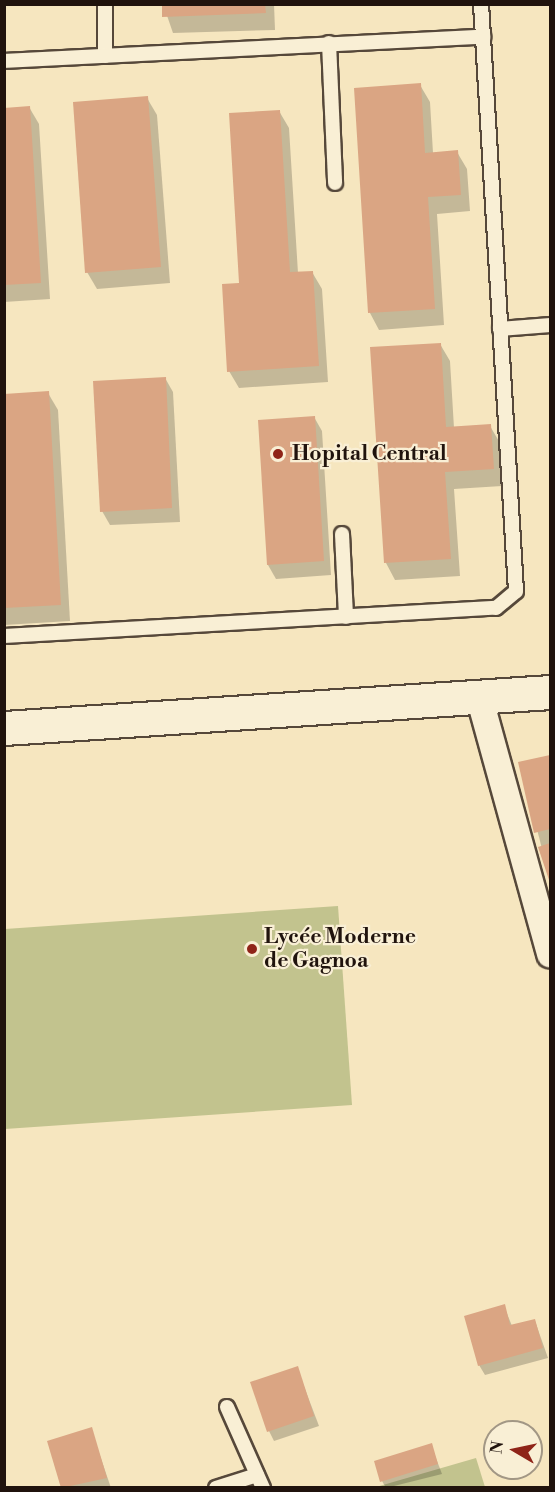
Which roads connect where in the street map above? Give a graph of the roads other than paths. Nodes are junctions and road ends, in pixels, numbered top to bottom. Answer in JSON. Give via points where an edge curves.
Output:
{"nodes":[{"id":1,"x":105,"y":4,"type":"edge"},
{"id":2,"x":481,"y":4,"type":"edge"},
{"id":3,"x":483,"y":37,"type":"junction"},
{"id":4,"x":329,"y":43,"type":"junction"},
{"id":5,"x":105,"y":56,"type":"junction"},
{"id":6,"x":4,"y":61,"type":"edge"},
{"id":7,"x":335,"y":183,"type":"dead end"},
{"id":8,"x":550,"y":325,"type":"edge"},
{"id":9,"x":500,"y":329,"type":"junction"},
{"id":10,"x":342,"y":534,"type":"dead end"},
{"id":11,"x":346,"y":617,"type":"junction"},
{"id":12,"x":4,"y":636,"type":"edge"},
{"id":13,"x":550,"y":692,"type":"edge"},
{"id":14,"x":479,"y":696,"type":"junction"},
{"id":15,"x":4,"y":728,"type":"edge"},
{"id":16,"x":550,"y":954,"type":"edge"},
{"id":17,"x":227,"y":1407,"type":"dead end"},
{"id":18,"x":260,"y":1481,"type":"edge"},
{"id":19,"x":216,"y":1488,"type":"edge"}],
"edges":[{"from":1,"to":5,"type":"lane"},
{"from":2,"to":3,"type":"lane"},
{"from":3,"to":4,"type":"lane"},
{"from":3,"to":9,"type":"lane"},
{"from":4,"to":5,"type":"lane"},
{"from":4,"to":7,"type":"lane"},
{"from":5,"to":6,"type":"lane"},
{"from":8,"to":9,"type":"lane"},
{"from":9,"to":11,"type":"lane","via":[[516,591],[496,608]]},
{"from":10,"to":11,"type":"lane"},
{"from":11,"to":12,"type":"lane"},
{"from":13,"to":14,"type":"street"},
{"from":14,"to":15,"type":"street"},
{"from":14,"to":16,"type":"street"},
{"from":17,"to":18,"type":"lane"},
{"from":18,"to":19,"type":"lane"}]}
